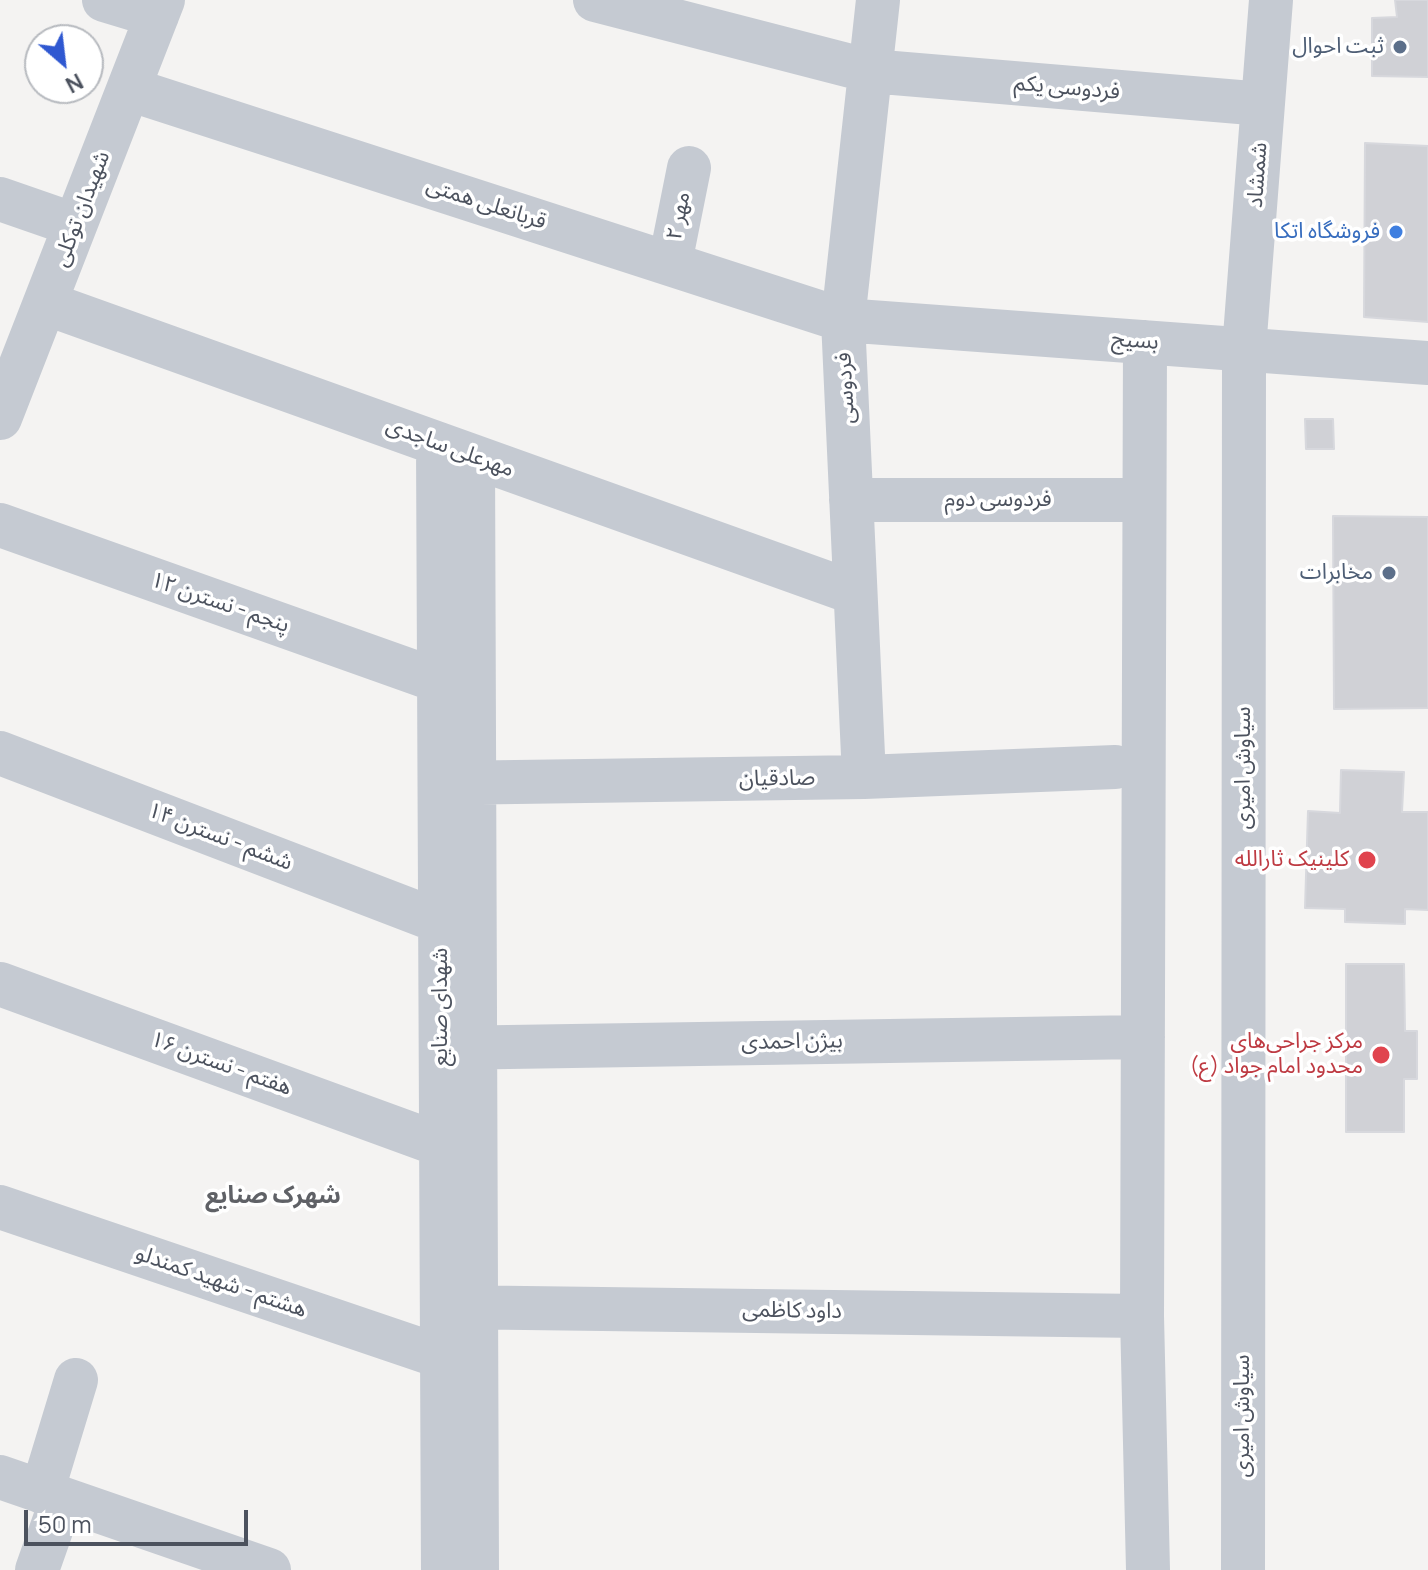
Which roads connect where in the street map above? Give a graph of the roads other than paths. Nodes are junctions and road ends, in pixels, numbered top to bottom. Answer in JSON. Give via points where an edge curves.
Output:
{"nodes":[{"id":1,"x":104,"y":0,"type":"edge"},
{"id":2,"x":595,"y":0,"type":"edge"},
{"id":3,"x":878,"y":0,"type":"edge"},
{"id":4,"x":1271,"y":0,"type":"edge"},
{"id":5,"x":160,"y":8,"type":"edge"},
{"id":6,"x":870,"y":71,"type":"junction"},
{"id":7,"x":129,"y":89,"type":"junction"},
{"id":8,"x":1263,"y":104,"type":"junction"},
{"id":9,"x":689,"y":168,"type":"dead end"},
{"id":10,"x":0,"y":199,"type":"edge"},
{"id":11,"x":75,"y":225,"type":"junction"},
{"id":12,"x":670,"y":263,"type":"junction"},
{"id":13,"x":45,"y":303,"type":"junction"},
{"id":14,"x":843,"y":320,"type":"junction"},
{"id":15,"x":1145,"y":342,"type":"junction"},
{"id":16,"x":1244,"y":349,"type":"junction"},
{"id":17,"x":1428,"y":363,"type":"edge"},
{"id":18,"x":1,"y":415,"type":"edge"},
{"id":19,"x":456,"y":450,"type":"junction"},
{"id":20,"x":851,"y":500,"type":"junction"},
{"id":21,"x":1144,"y":500,"type":"junction"},
{"id":22,"x":0,"y":525,"type":"edge"},
{"id":23,"x":456,"y":535,"type":"junction"},
{"id":24,"x":855,"y":593,"type":"junction"},
{"id":25,"x":439,"y":681,"type":"junction"},
{"id":26,"x":0,"y":753,"type":"edge"},
{"id":27,"x":1115,"y":767,"type":"dead end"},
{"id":28,"x":864,"y":777,"type":"junction"},
{"id":29,"x":457,"y":783,"type":"junction"},
{"id":30,"x":441,"y":922,"type":"junction"},
{"id":31,"x":0,"y":984,"type":"edge"},
{"id":32,"x":1143,"y":1037,"type":"junction"},
{"id":33,"x":458,"y":1048,"type":"junction"},
{"id":34,"x":441,"y":1145,"type":"junction"},
{"id":35,"x":0,"y":1207,"type":"edge"},
{"id":36,"x":459,"y":1306,"type":"junction"},
{"id":37,"x":1142,"y":1316,"type":"junction"},
{"id":38,"x":442,"y":1357,"type":"junction"},
{"id":39,"x":76,"y":1380,"type":"dead end"},
{"id":40,"x":0,"y":1477,"type":"edge"},
{"id":41,"x":52,"y":1495,"type":"junction"},
{"id":42,"x":37,"y":1570,"type":"edge"},
{"id":43,"x":269,"y":1570,"type":"edge"},
{"id":44,"x":443,"y":1570,"type":"edge"},
{"id":45,"x":477,"y":1570,"type":"edge"},
{"id":46,"x":1148,"y":1570,"type":"edge"},
{"id":47,"x":1243,"y":1570,"type":"edge"}],
"edges":[{"from":1,"to":5,"type":"street"},
{"from":2,"to":6,"type":"street","name":"فردوسی یکم"},
{"from":3,"to":6,"type":"street","name":"فردوسی"},
{"from":4,"to":8,"type":"street","name":"شمشاد"},
{"from":5,"to":7,"type":"street","name":"شهیدان توکلی"},
{"from":6,"to":8,"type":"street","name":"فردوسی یکم"},
{"from":6,"to":14,"type":"street","name":"فردوسی"},
{"from":7,"to":11,"type":"street","name":"شهیدان توکلی"},
{"from":7,"to":12,"type":"street","name":"قربانعلی همتی"},
{"from":8,"to":16,"type":"street","name":"شمشاد"},
{"from":9,"to":12,"type":"street","name":"مهر ۲"},
{"from":10,"to":11,"type":"street"},
{"from":11,"to":13,"type":"street","name":"شهیدان توکلی"},
{"from":12,"to":14,"type":"street","name":"قربانعلی همتی"},
{"from":13,"to":18,"type":"street","name":"شهیدان توکلی"},
{"from":13,"to":19,"type":"street","name":"مهرعلی ساجدی"},
{"from":14,"to":15,"type":"street","name":"بسیج"},
{"from":14,"to":20,"type":"street","name":"فردوسی"},
{"from":15,"to":16,"type":"street","name":"بسیج"},
{"from":15,"to":21,"type":"street"},
{"from":16,"to":17,"type":"street","name":"بسیج"},
{"from":16,"to":47,"type":"street","name":"سیاوش امیری"},
{"from":19,"to":23,"type":"street","name":"شهدای صنایع"},
{"from":19,"to":24,"type":"street","name":"مهرعلی ساجدی"},
{"from":20,"to":21,"type":"street","name":"فردوسی دوم"},
{"from":20,"to":24,"type":"street","name":"فردوسی"},
{"from":21,"to":32,"type":"street"},
{"from":22,"to":25,"type":"street","name":"پنجم - نسترن ۱۲"},
{"from":23,"to":25,"type":"street","name":"شهدای صنایع"},
{"from":23,"to":29,"type":"street","name":"شهدای صنایع"},
{"from":24,"to":28,"type":"street","name":"فردوسی"},
{"from":25,"to":29,"type":"street","name":"شهدای صنایع"},
{"from":26,"to":30,"type":"street","name":"ششم - نسترن ۱۴"},
{"from":27,"to":28,"type":"street","name":"صادقیان"},
{"from":28,"to":29,"type":"street","name":"صادقیان"},
{"from":29,"to":30,"type":"street","name":"شهدای صنایع"},
{"from":29,"to":33,"type":"street","name":"شهدای صنایع"},
{"from":30,"to":33,"type":"street","name":"شهدای صنایع"},
{"from":31,"to":34,"type":"street","name":"هفتم - نسترن ۱۶"},
{"from":32,"to":33,"type":"street","name":"بیژن احمدی"},
{"from":32,"to":37,"type":"street"},
{"from":33,"to":34,"type":"street","name":"شهدای صنایع"},
{"from":33,"to":36,"type":"street","name":"شهدای صنایع"},
{"from":34,"to":36,"type":"street","name":"شهدای صنایع"},
{"from":35,"to":38,"type":"street","name":"هشتم - شهید کمندلو"},
{"from":36,"to":37,"type":"street","name":"داود کاظمی"},
{"from":36,"to":38,"type":"street","name":"شهدای صنایع"},
{"from":36,"to":45,"type":"street","name":"شهدای صنایع"},
{"from":37,"to":46,"type":"street"},
{"from":38,"to":44,"type":"street","name":"شهدای صنایع"},
{"from":39,"to":41,"type":"street"},
{"from":40,"to":41,"type":"street"},
{"from":41,"to":42,"type":"street"},
{"from":41,"to":43,"type":"street"}]}
